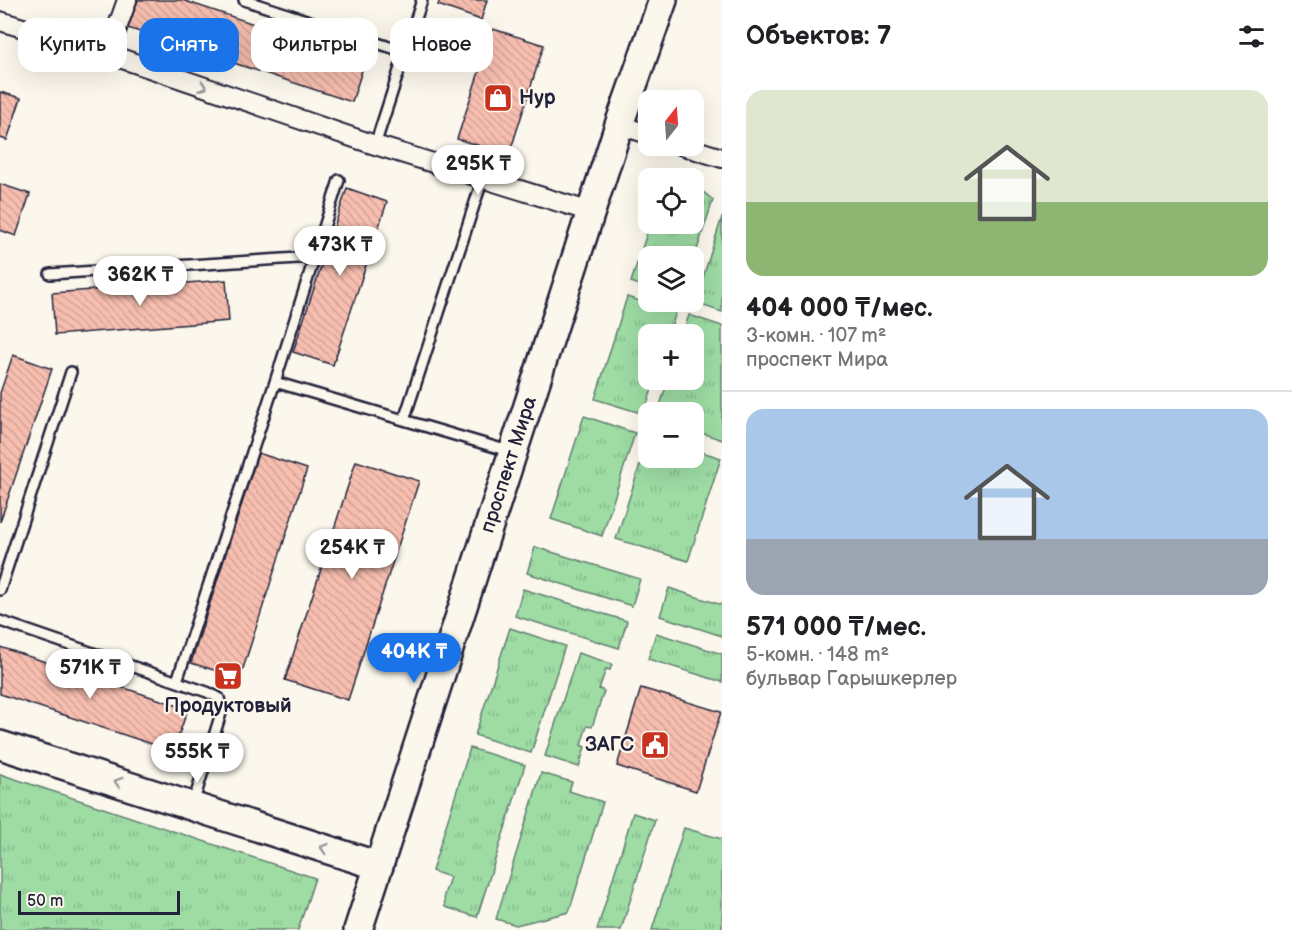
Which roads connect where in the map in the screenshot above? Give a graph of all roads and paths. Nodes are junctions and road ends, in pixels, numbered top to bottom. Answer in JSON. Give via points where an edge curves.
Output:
{"nodes":[{"id":1,"x":127,"y":0,"type":"edge"},
{"id":2,"x":244,"y":0,"type":"edge"},
{"id":3,"x":422,"y":0,"type":"edge"},
{"id":4,"x":663,"y":0,"type":"edge"},
{"id":5,"x":121,"y":18,"type":"edge"},
{"id":6,"x":416,"y":18,"type":"edge"},
{"id":7,"x":0,"y":21,"type":"edge"},
{"id":8,"x":18,"y":26,"type":"edge"},
{"id":9,"x":390,"y":47,"type":"edge"},
{"id":10,"x":127,"y":60,"type":"edge"},
{"id":11,"x":399,"y":72,"type":"edge"},
{"id":12,"x":620,"y":125,"type":"junction"},
{"id":13,"x":638,"y":131,"type":"edge"},
{"id":14,"x":375,"y":145,"type":"junction"},
{"id":15,"x":704,"y":152,"type":"edge"},
{"id":16,"x":722,"y":158,"type":"edge"},
{"id":17,"x":483,"y":178,"type":"junction"},
{"id":18,"x":339,"y":180,"type":"dead end"},
{"id":19,"x":591,"y":212,"type":"junction"},
{"id":20,"x":314,"y":257,"type":"junction"},
{"id":21,"x":50,"y":274,"type":"dead end"},
{"id":22,"x":70,"y":372,"type":"dead end"},
{"id":23,"x":275,"y":382,"type":"junction"},
{"id":24,"x":404,"y":420,"type":"junction"},
{"id":25,"x":512,"y":452,"type":"junction"},
{"id":26,"x":0,"y":590,"type":"edge"},
{"id":27,"x":0,"y":621,"type":"edge"},
{"id":28,"x":177,"y":681,"type":"junction"},
{"id":29,"x":0,"y":745,"type":"edge"},
{"id":30,"x":193,"y":806,"type":"junction"},
{"id":31,"x":380,"y":866,"type":"junction"},
{"id":32,"x":358,"y":930,"type":"edge"}],
"edges":[{"from":1,"to":5,"type":"street"},
{"from":2,"to":9,"type":"lane"},
{"from":3,"to":6,"type":"lane"},
{"from":4,"to":12,"type":"main road","name":"проспект Мира"},
{"from":7,"to":8,"type":"street"},
{"from":10,"to":14,"type":"street","one_way":true},
{"from":11,"to":14,"type":"lane"},
{"from":12,"to":13,"type":"street"},
{"from":12,"to":19,"type":"main road","name":"проспект Мира"},
{"from":14,"to":17,"type":"street"},
{"from":15,"to":16,"type":"street"},
{"from":17,"to":19,"type":"street"},
{"from":17,"to":24,"type":"lane"},
{"from":18,"to":20,"type":"lane"},
{"from":19,"to":25,"type":"main road","name":"проспект Мира"},
{"from":20,"to":21,"type":"lane"},
{"from":20,"to":23,"type":"lane"},
{"from":22,"to":26,"type":"lane"},
{"from":23,"to":24,"type":"lane"},
{"from":23,"to":28,"type":"lane"},
{"from":24,"to":25,"type":"lane"},
{"from":25,"to":31,"type":"main road","name":"проспект Мира"},
{"from":27,"to":28,"type":"lane"},
{"from":28,"to":30,"type":"lane","via":[[219,698],[222,710]]},
{"from":30,"to":29,"type":"main road","one_way":true},
{"from":31,"to":30,"type":"main road","one_way":true},
{"from":31,"to":32,"type":"main road","name":"проспект Мира"}]}
